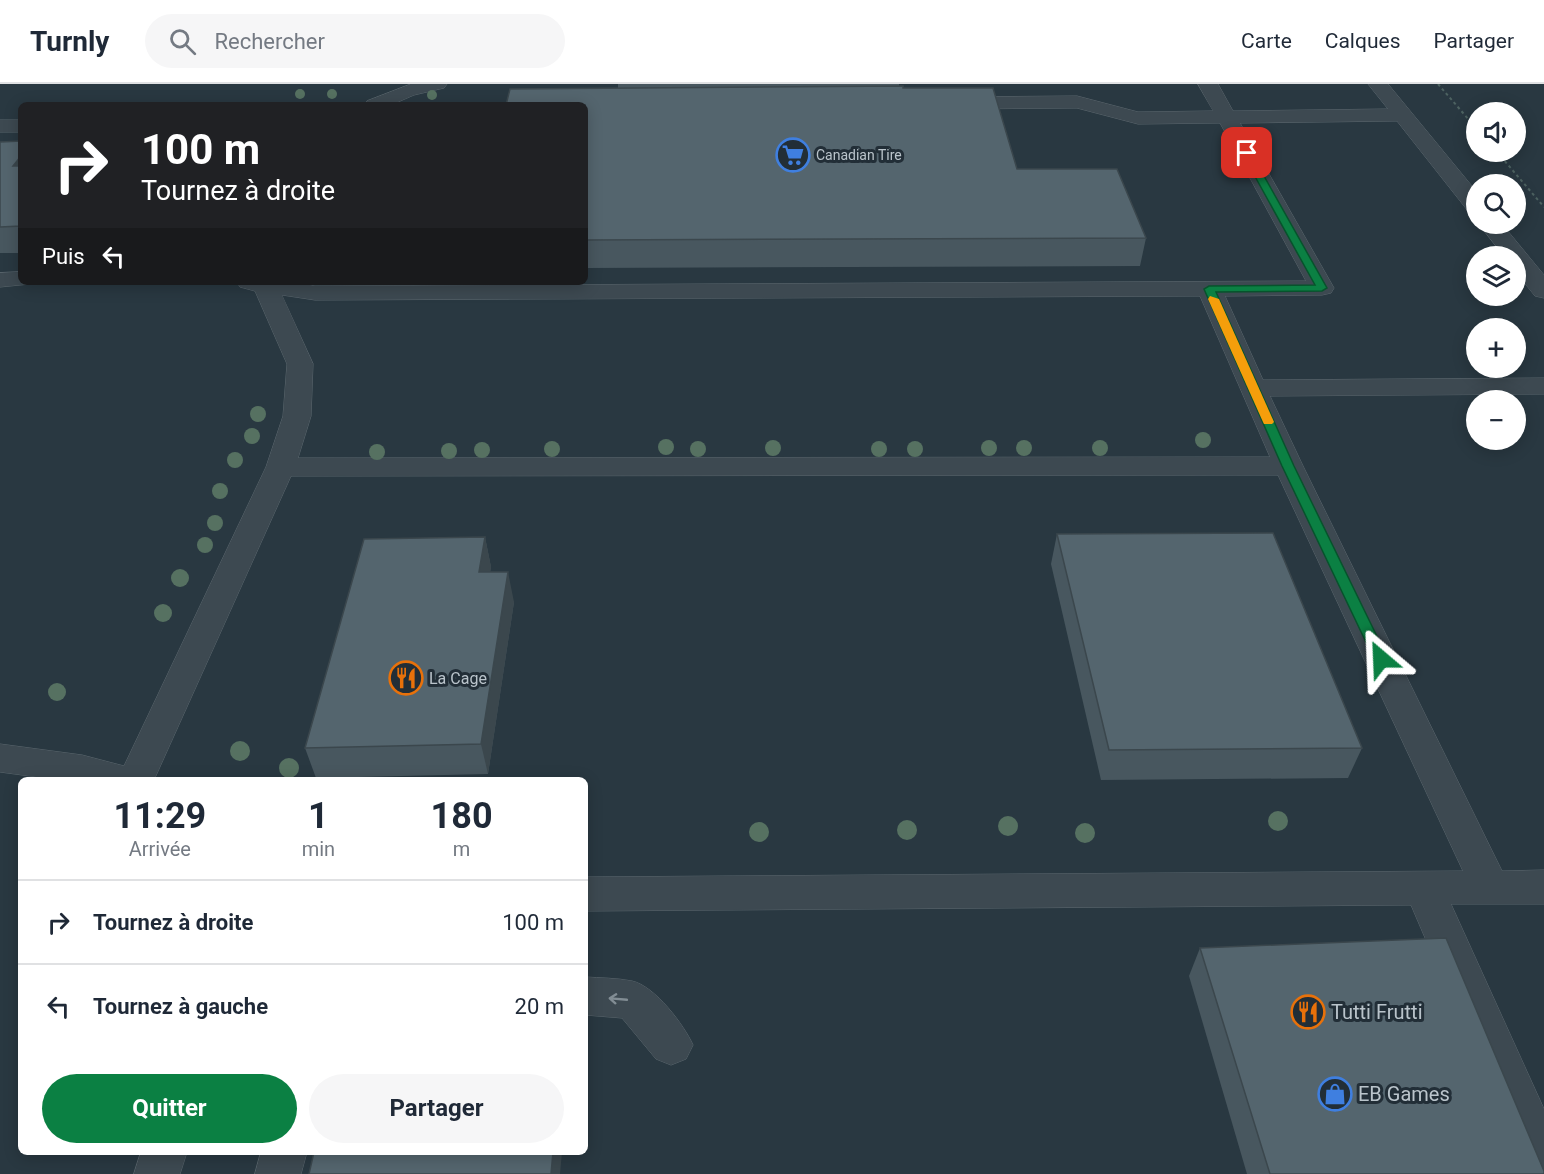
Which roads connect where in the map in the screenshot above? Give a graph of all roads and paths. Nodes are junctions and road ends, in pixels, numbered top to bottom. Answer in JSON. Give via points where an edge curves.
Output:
{"nodes":[{"id":1,"x":437,"y":84,"type":"edge"},
{"id":2,"x":1208,"y":84,"type":"edge"},
{"id":3,"x":1378,"y":84,"type":"edge"},
{"id":4,"x":1438,"y":84,"type":"edge"},
{"id":5,"x":381,"y":102,"type":"edge"},
{"id":6,"x":934,"y":103,"type":"edge"},
{"id":7,"x":1403,"y":116,"type":"junction"},
{"id":8,"x":1466,"y":116,"type":"edge"},
{"id":9,"x":1227,"y":117,"type":"junction"},
{"id":10,"x":0,"y":126,"type":"edge"},
{"id":11,"x":18,"y":126,"type":"edge"},
{"id":12,"x":1506,"y":162,"type":"edge"},
{"id":13,"x":1466,"y":194,"type":"edge"},
{"id":14,"x":1544,"y":207,"type":"edge"},
{"id":15,"x":1498,"y":234,"type":"edge"},
{"id":16,"x":18,"y":279,"type":"edge"},
{"id":17,"x":0,"y":280,"type":"edge"},
{"id":18,"x":261,"y":285,"type":"edge"},
{"id":19,"x":271,"y":285,"type":"edge"},
{"id":20,"x":1209,"y":289,"type":"junction"},
{"id":21,"x":1544,"y":291,"type":"edge"},
{"id":22,"x":1544,"y":386,"type":"edge"},
{"id":23,"x":1253,"y":388,"type":"junction"},
{"id":24,"x":1288,"y":466,"type":"junction"},
{"id":25,"x":281,"y":467,"type":"junction"},
{"id":26,"x":0,"y":758,"type":"edge"},
{"id":27,"x":111,"y":777,"type":"edge"},
{"id":28,"x":137,"y":777,"type":"edge"},
{"id":29,"x":1544,"y":887,"type":"edge"},
{"id":30,"x":1424,"y":888,"type":"junction"},
{"id":31,"x":1491,"y":888,"type":"junction"},
{"id":32,"x":588,"y":894,"type":"edge"},
{"id":33,"x":588,"y":996,"type":"edge"},
{"id":34,"x":671,"y":1045,"type":"dead end"},
{"id":35,"x":163,"y":1155,"type":"edge"},
{"id":36,"x":283,"y":1155,"type":"edge"},
{"id":37,"x":1544,"y":1161,"type":"edge"},
{"id":38,"x":157,"y":1174,"type":"edge"},
{"id":39,"x":278,"y":1174,"type":"edge"}],
"edges":[{"from":1,"to":5,"type":"street"},
{"from":2,"to":9,"type":"street"},
{"from":3,"to":7,"type":"street"},
{"from":4,"to":8,"type":"path"},
{"from":6,"to":9,"type":"street","via":[[1077,102],[1138,117]]},
{"from":7,"to":9,"type":"street"},
{"from":7,"to":13,"type":"street"},
{"from":9,"to":20,"type":"street","via":[[1322,288]]},
{"from":10,"to":11,"type":"street"},
{"from":12,"to":14,"type":"path"},
{"from":15,"to":21,"type":"street"},
{"from":16,"to":17,"type":"street"},
{"from":18,"to":25,"type":"street","via":[[300,364],[297,416]]},
{"from":19,"to":20,"type":"street","via":[[315,293]]},
{"from":20,"to":23,"type":"street"},
{"from":22,"to":23,"type":"street"},
{"from":23,"to":24,"type":"street"},
{"from":24,"to":25,"type":"street"},
{"from":24,"to":31,"type":"street"},
{"from":25,"to":28,"type":"street"},
{"from":26,"to":27,"type":"street"},
{"from":29,"to":31,"type":"street"},
{"from":30,"to":31,"type":"street"},
{"from":30,"to":32,"type":"street"},
{"from":30,"to":37,"type":"street"},
{"from":34,"to":33,"type":"street","one_way":true,"via":[[633,1000]]},
{"from":35,"to":38,"type":"street"},
{"from":36,"to":39,"type":"street"}]}
